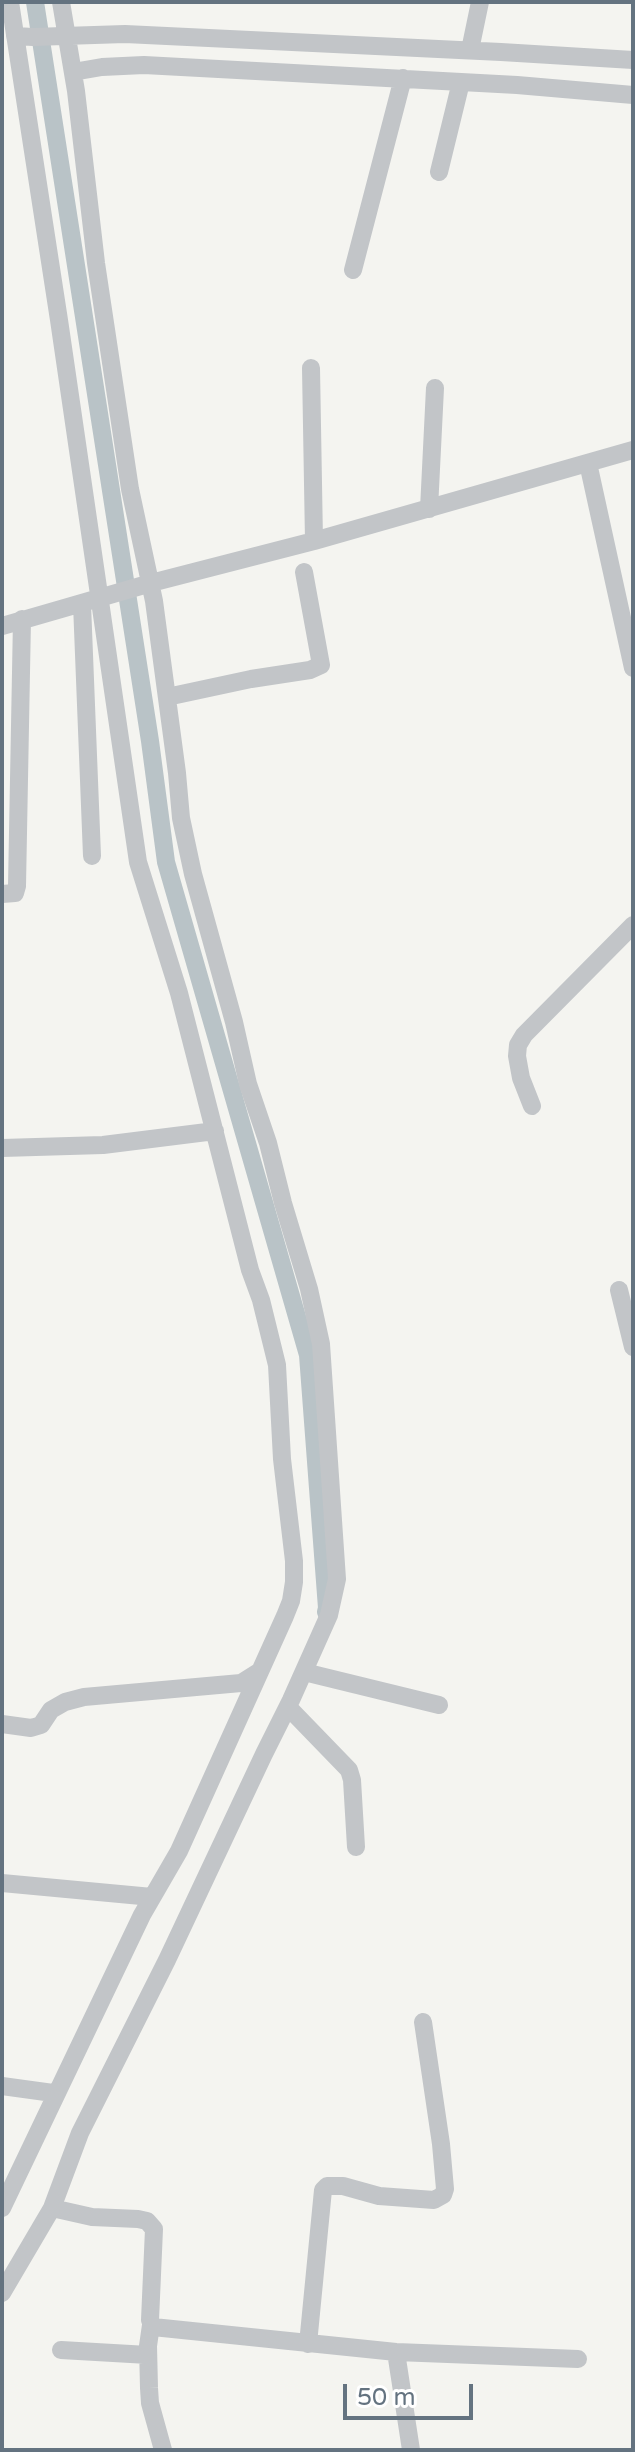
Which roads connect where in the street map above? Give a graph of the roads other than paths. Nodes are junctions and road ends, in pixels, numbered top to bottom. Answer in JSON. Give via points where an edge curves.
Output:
{"nodes":[{"id":1,"x":10,"y":2,"type":"edge"},
{"id":2,"x":61,"y":2,"type":"edge"},
{"id":3,"x":480,"y":2,"type":"edge"},
{"id":4,"x":62,"y":35,"type":"junction"},
{"id":5,"x":24,"y":37,"type":"junction"},
{"id":6,"x":470,"y":50,"type":"junction"},
{"id":7,"x":633,"y":60,"type":"edge"},
{"id":8,"x":73,"y":72,"type":"junction"},
{"id":9,"x":403,"y":78,"type":"junction"},
{"id":10,"x":461,"y":82,"type":"junction"},
{"id":11,"x":633,"y":95,"type":"edge"},
{"id":12,"x":439,"y":172,"type":"dead end"},
{"id":13,"x":353,"y":270,"type":"dead end"},
{"id":14,"x":311,"y":368,"type":"dead end"},
{"id":15,"x":435,"y":388,"type":"dead end"},
{"id":16,"x":633,"y":450,"type":"edge"},
{"id":17,"x":588,"y":463,"type":"junction"},
{"id":18,"x":429,"y":509,"type":"junction"},
{"id":19,"x":314,"y":541,"type":"junction"},
{"id":20,"x":304,"y":572,"type":"dead end"},
{"id":21,"x":147,"y":585,"type":"junction"},
{"id":22,"x":100,"y":599,"type":"junction"},
{"id":23,"x":22,"y":619,"type":"junction"},
{"id":24,"x":2,"y":626,"type":"edge"},
{"id":25,"x":633,"y":668,"type":"edge"},
{"id":26,"x":167,"y":697,"type":"junction"},
{"id":27,"x":92,"y":856,"type":"dead end"},
{"id":28,"x":2,"y":894,"type":"edge"},
{"id":29,"x":633,"y":925,"type":"edge"},
{"id":30,"x":532,"y":1106,"type":"dead end"},
{"id":31,"x":215,"y":1131,"type":"junction"},
{"id":32,"x":2,"y":1148,"type":"edge"},
{"id":33,"x":619,"y":1290,"type":"dead end"},
{"id":34,"x":633,"y":1347,"type":"edge"},
{"id":35,"x":260,"y":1671,"type":"junction"},
{"id":36,"x":304,"y":1672,"type":"junction"},
{"id":37,"x":439,"y":1705,"type":"dead end"},
{"id":38,"x":288,"y":1707,"type":"junction"},
{"id":39,"x":2,"y":1724,"type":"edge"},
{"id":40,"x":356,"y":1847,"type":"dead end"},
{"id":41,"x":2,"y":1883,"type":"edge"},
{"id":42,"x":152,"y":1897,"type":"junction"},
{"id":43,"x":423,"y":2022,"type":"dead end"},
{"id":44,"x":2,"y":2086,"type":"edge"},
{"id":45,"x":58,"y":2090,"type":"junction"},
{"id":46,"x":2,"y":2208,"type":"edge"},
{"id":47,"x":52,"y":2208,"type":"junction"},
{"id":48,"x":2,"y":2293,"type":"edge"},
{"id":49,"x":151,"y":2325,"type":"junction"},
{"id":50,"x":308,"y":2344,"type":"junction"},
{"id":51,"x":61,"y":2350,"type":"dead end"},
{"id":52,"x":396,"y":2352,"type":"junction"},
{"id":53,"x":148,"y":2355,"type":"junction"},
{"id":54,"x":578,"y":2359,"type":"dead end"},
{"id":55,"x":163,"y":2450,"type":"edge"},
{"id":56,"x":411,"y":2450,"type":"edge"}],
"edges":[{"from":1,"to":5,"type":"street"},
{"from":2,"to":4,"type":"street"},
{"from":3,"to":6,"type":"street"},
{"from":4,"to":5,"type":"street"},
{"from":4,"to":6,"type":"street"},
{"from":4,"to":8,"type":"street"},
{"from":5,"to":22,"type":"street"},
{"from":6,"to":7,"type":"street"},
{"from":8,"to":9,"type":"street","via":[[144,65]]},
{"from":8,"to":21,"type":"street","via":[[96,263]]},
{"from":9,"to":10,"type":"street"},
{"from":9,"to":13,"type":"street"},
{"from":10,"to":11,"type":"street"},
{"from":10,"to":12,"type":"street"},
{"from":14,"to":19,"type":"street"},
{"from":15,"to":18,"type":"street"},
{"from":16,"to":17,"type":"street"},
{"from":17,"to":18,"type":"street"},
{"from":17,"to":25,"type":"street"},
{"from":18,"to":19,"type":"street"},
{"from":19,"to":21,"type":"street"},
{"from":20,"to":26,"type":"street","via":[[321,665]]},
{"from":21,"to":22,"type":"street"},
{"from":21,"to":26,"type":"street"},
{"from":22,"to":23,"type":"street"},
{"from":22,"to":27,"type":"street"},
{"from":22,"to":31,"type":"street","via":[[138,862]]},
{"from":23,"to":24,"type":"street"},
{"from":23,"to":28,"type":"street","via":[[17,886],[15,893]]},
{"from":26,"to":36,"type":"street","via":[[193,874],[321,1344],[337,1579],[329,1615]]},
{"from":29,"to":30,"type":"street","via":[[518,1045],[521,1078]]},
{"from":31,"to":32,"type":"street","via":[[103,1145]]},
{"from":31,"to":35,"type":"street","via":[[277,1365],[294,1561],[291,1601]]},
{"from":33,"to":34,"type":"street"},
{"from":35,"to":39,"type":"street","via":[[241,1683],[84,1697],[51,1710],[41,1725]]},
{"from":35,"to":42,"type":"street","via":[[179,1851]]},
{"from":36,"to":37,"type":"street"},
{"from":36,"to":38,"type":"street"},
{"from":38,"to":40,"type":"street","via":[[349,1770]]},
{"from":38,"to":47,"type":"street","via":[[80,2133]]},
{"from":41,"to":42,"type":"street"},
{"from":42,"to":45,"type":"street"},
{"from":43,"to":50,"type":"street","via":[[443,2195],[434,2200],[379,2196],[343,2186],[323,2190]]},
{"from":44,"to":45,"type":"street"},
{"from":45,"to":46,"type":"street"},
{"from":47,"to":48,"type":"street"},
{"from":47,"to":49,"type":"street","via":[[138,2219],[154,2229]]},
{"from":49,"to":50,"type":"street"},
{"from":49,"to":53,"type":"street"},
{"from":50,"to":52,"type":"street"},
{"from":51,"to":53,"type":"street"},
{"from":52,"to":54,"type":"street"},
{"from":52,"to":56,"type":"street"},
{"from":53,"to":55,"type":"street","via":[[150,2403]]}]}
